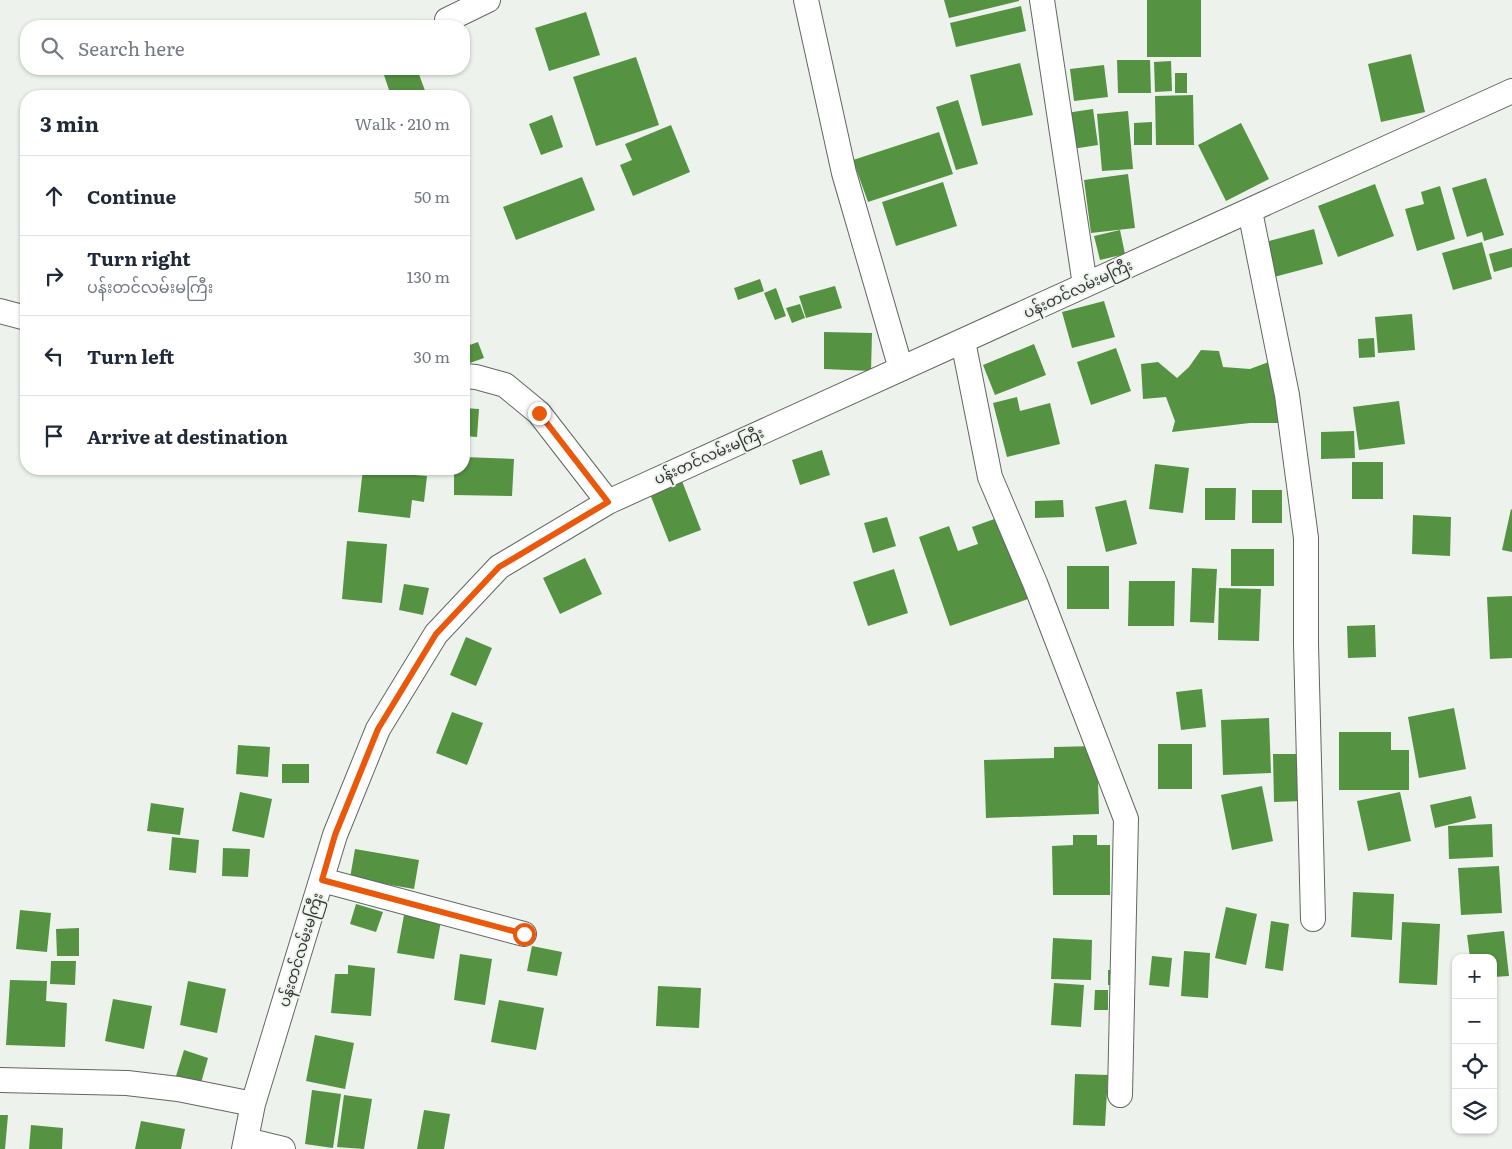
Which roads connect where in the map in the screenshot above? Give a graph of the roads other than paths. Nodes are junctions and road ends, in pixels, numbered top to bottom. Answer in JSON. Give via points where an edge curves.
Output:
{"nodes":[{"id":1,"x":488,"y":0,"type":"edge"},
{"id":2,"x":806,"y":0,"type":"edge"},
{"id":3,"x":1042,"y":0,"type":"edge"},
{"id":4,"x":448,"y":20,"type":"dead end"},
{"id":5,"x":1512,"y":91,"type":"edge"},
{"id":6,"x":1250,"y":211,"type":"junction"},
{"id":7,"x":1085,"y":285,"type":"junction"},
{"id":8,"x":0,"y":311,"type":"edge"},
{"id":9,"x":20,"y":316,"type":"edge"},
{"id":10,"x":963,"y":341,"type":"junction"},
{"id":11,"x":901,"y":369,"type":"junction"},
{"id":12,"x":470,"y":376,"type":"edge"},
{"id":13,"x":608,"y":502,"type":"junction"},
{"id":14,"x":322,"y":880,"type":"junction"},
{"id":15,"x":1313,"y":919,"type":"dead end"},
{"id":16,"x":524,"y":934,"type":"dead end"},
{"id":17,"x":0,"y":1080,"type":"edge"},
{"id":18,"x":1120,"y":1095,"type":"dead end"},
{"id":19,"x":253,"y":1104,"type":"junction"},
{"id":20,"x":245,"y":1144,"type":"edge"},
{"id":21,"x":283,"y":1149,"type":"edge"}],
"edges":[{"from":1,"to":4,"type":"street"},
{"from":2,"to":11,"type":"street","via":[[844,173]]},
{"from":3,"to":7,"type":"street"},
{"from":5,"to":6,"type":"street","name":"ပန်းတင်လမ်းမကြီး"},
{"from":6,"to":7,"type":"street","name":"ပန်းတင်လမ်းမကြီး"},
{"from":6,"to":15,"type":"street","via":[[1287,395],[1306,538]]},
{"from":7,"to":10,"type":"street","name":"ပန်းတင်လမ်းမကြီး"},
{"from":8,"to":9,"type":"street"},
{"from":10,"to":11,"type":"street","name":"ပန်းတင်လမ်းမကြီး"},
{"from":10,"to":18,"type":"street","via":[[990,477],[1126,819]]},
{"from":11,"to":13,"type":"street","name":"ပန်းတင်လမ်းမကြီး"},
{"from":12,"to":13,"type":"street","via":[[505,385],[539,413]]},
{"from":13,"to":14,"type":"street","name":"ပန်းတင်လမ်းမကြီး","via":[[499,567],[436,634],[378,729],[335,835]]},
{"from":14,"to":16,"type":"street"},
{"from":14,"to":19,"type":"street","name":"ပန်းတင်လမ်းမကြီး"},
{"from":17,"to":19,"type":"street","via":[[127,1082],[178,1088]]},
{"from":19,"to":20,"type":"street","name":"ပန်းတင်လမ်းမကြီး"},
{"from":20,"to":21,"type":"street"}]}
